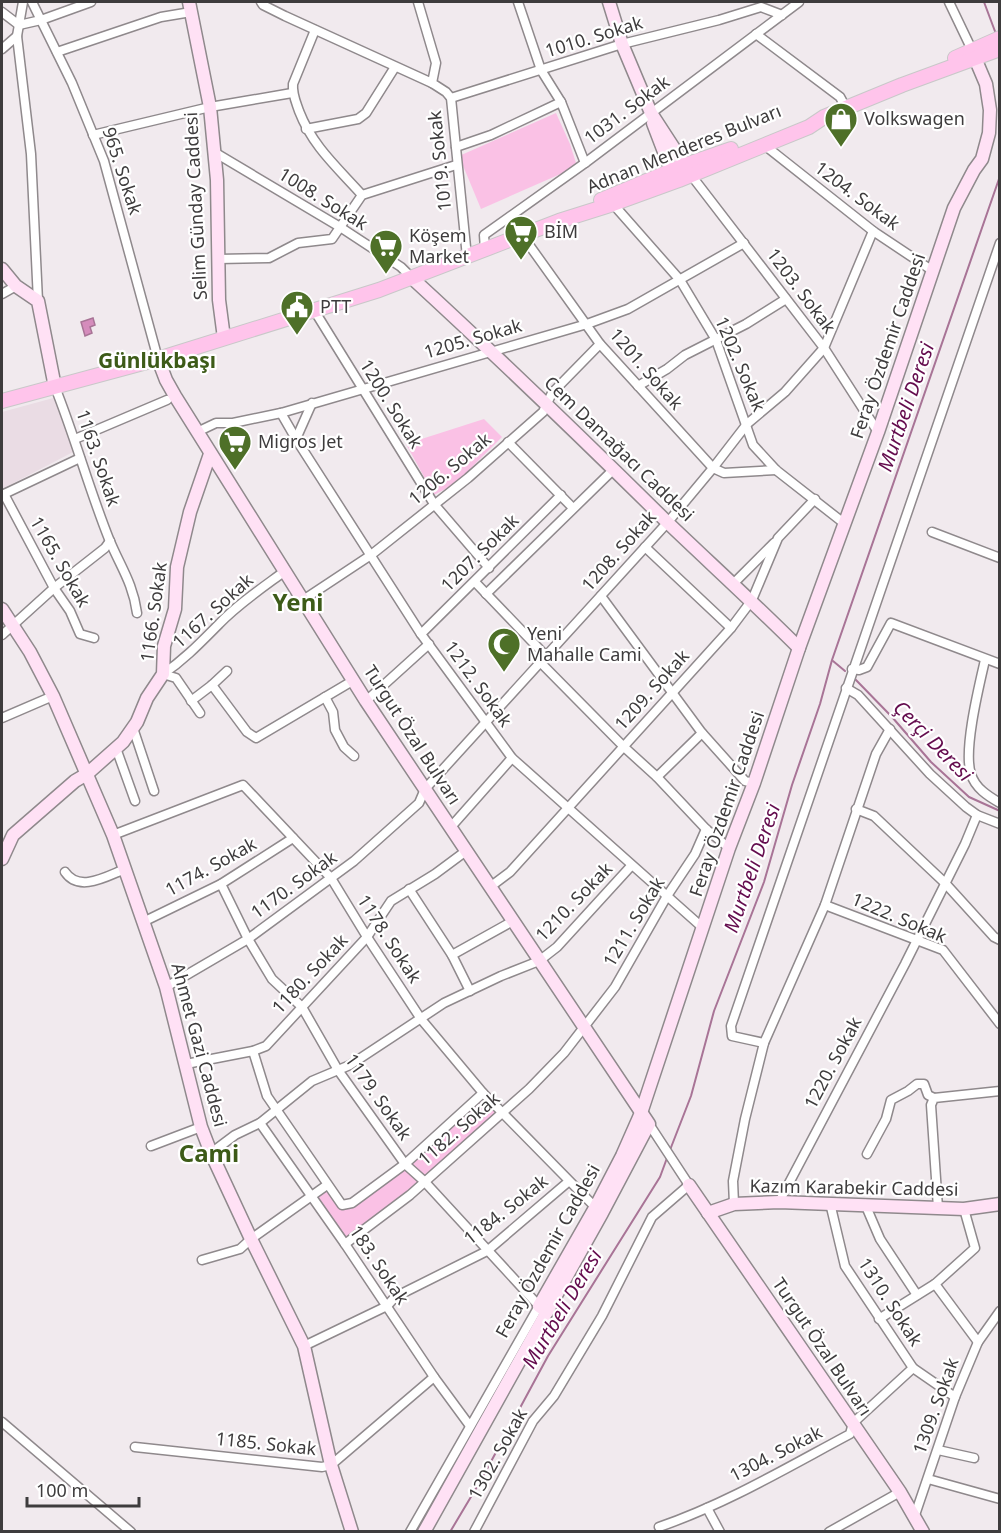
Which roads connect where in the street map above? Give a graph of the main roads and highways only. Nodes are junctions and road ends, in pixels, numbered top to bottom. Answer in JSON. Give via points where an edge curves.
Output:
{"nodes":[{"id":1,"x":999,"y":38,"type":"edge"},
{"id":2,"x":999,"y":50,"type":"edge"},
{"id":3,"x":977,"y":52,"type":"junction"},
{"id":4,"x":824,"y":117,"type":"junction"},
{"id":5,"x":682,"y":172,"type":"junction"},
{"id":6,"x":560,"y":220,"type":"junction"},
{"id":7,"x":2,"y":401,"type":"edge"}],
"edges":[{"from":1,"to":3,"type":"main road","name":"Adnan Menderes Bulvarı"},
{"from":2,"to":3,"type":"main road","name":"Adnan Menderes Bulvarı"},
{"from":3,"to":4,"type":"main road","name":"Adnan Menderes Bulvarı"},
{"from":4,"to":5,"type":"main road","name":"Adnan Menderes Bulvarı","via":[[806,120]]},
{"from":4,"to":5,"type":"main road","name":"Adnan Menderes Bulvarı","via":[[809,127]]},
{"from":5,"to":6,"type":"main road","name":"Adnan Menderes Bulvarı","via":[[613,204]]},
{"from":5,"to":6,"type":"main road","name":"Adnan Menderes Bulvarı","via":[[608,196]]},
{"from":6,"to":7,"type":"main road","name":"Adnan Menderes Bulvarı","via":[[412,278],[314,310]]}]}
